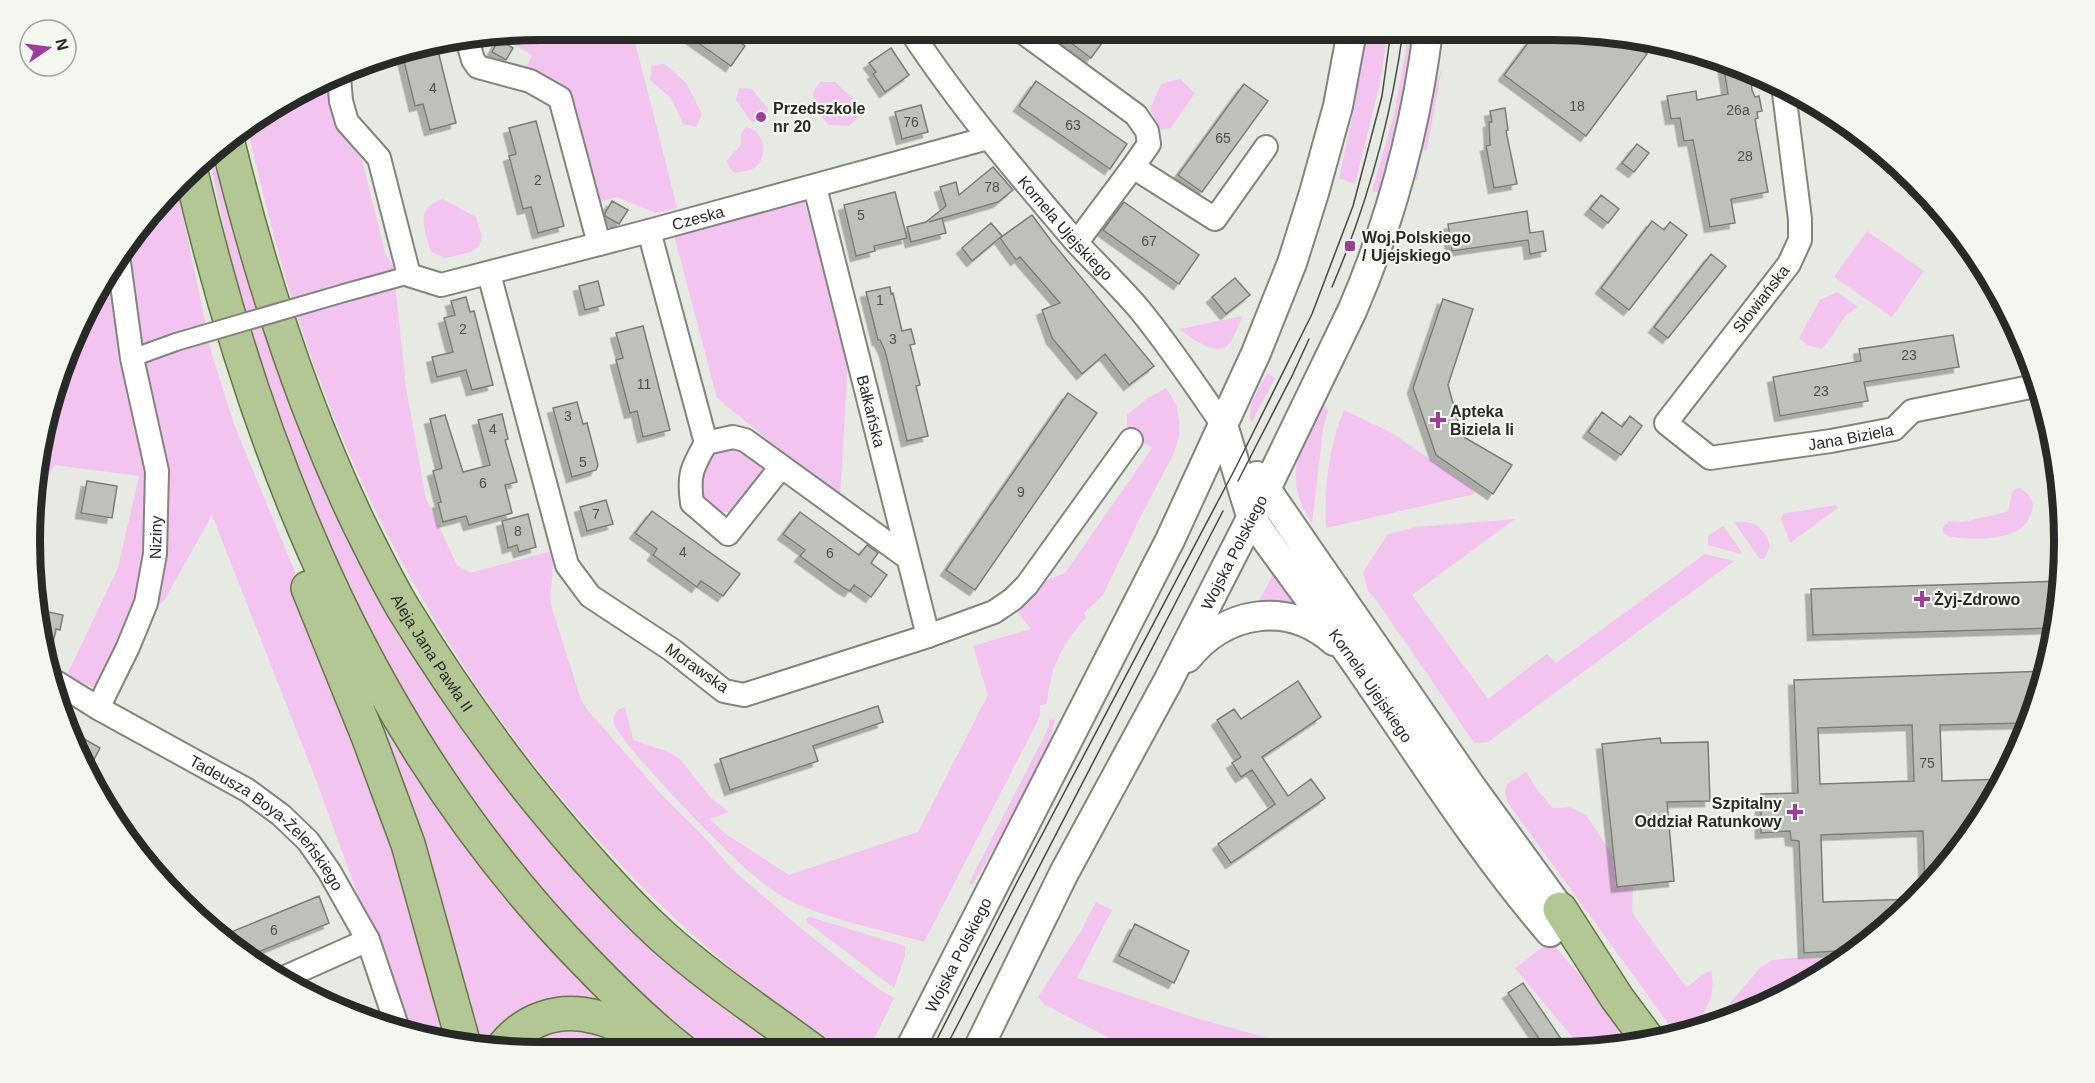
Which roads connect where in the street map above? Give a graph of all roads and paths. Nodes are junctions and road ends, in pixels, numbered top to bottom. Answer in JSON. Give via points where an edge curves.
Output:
{"nodes":[{"id":1,"x":916,"y":40,"type":"edge"},
{"id":2,"x":1034,"y":40,"type":"edge"},
{"id":3,"x":1350,"y":40,"type":"edge"},
{"id":4,"x":1427,"y":40,"type":"edge"},
{"id":5,"x":469,"y":46,"type":"edge"},
{"id":6,"x":340,"y":84,"type":"edge"},
{"id":7,"x":1785,"y":97,"type":"edge"},
{"id":8,"x":988,"y":138,"type":"junction"},
{"id":9,"x":1266,"y":147,"type":"dead end"},
{"id":10,"x":230,"y":150,"type":"edge"},
{"id":11,"x":1133,"y":166,"type":"junction"},
{"id":12,"x":193,"y":181,"type":"edge"},
{"id":13,"x":814,"y":187,"type":"junction"},
{"id":14,"x":649,"y":231,"type":"junction"},
{"id":15,"x":1077,"y":242,"type":"junction"},
{"id":16,"x":599,"y":244,"type":"junction"},
{"id":17,"x":211,"y":254,"type":"junction"},
{"id":18,"x":120,"y":271,"type":"edge"},
{"id":19,"x":409,"y":274,"type":"junction"},
{"id":20,"x":489,"y":274,"type":"junction"},
{"id":21,"x":132,"y":358,"type":"junction"},
{"id":22,"x":2030,"y":387,"type":"edge"},
{"id":23,"x":1665,"y":423,"type":"joint"},
{"id":24,"x":1222,"y":425,"type":"junction"},
{"id":25,"x":1131,"y":440,"type":"dead end"},
{"id":26,"x":706,"y":443,"type":"junction"},
{"id":27,"x":781,"y":466,"type":"junction"},
{"id":28,"x":1266,"y":489,"type":"junction"},
{"id":29,"x":1251,"y":516,"type":"junction"},
{"id":30,"x":908,"y":558,"type":"junction"},
{"id":31,"x":928,"y":636,"type":"junction"},
{"id":32,"x":1352,"y":657,"type":"junction"},
{"id":33,"x":1167,"y":683,"type":"junction"},
{"id":34,"x":62,"y":686,"type":"edge"},
{"id":35,"x":99,"y":708,"type":"junction"},
{"id":36,"x":1555,"y":920,"type":"junction"},
{"id":37,"x":368,"y":940,"type":"junction"},
{"id":38,"x":291,"y":975,"type":"edge"},
{"id":39,"x":395,"y":1020,"type":"edge"},
{"id":40,"x":1643,"y":1034,"type":"edge"},
{"id":41,"x":461,"y":1036,"type":"edge"},
{"id":42,"x":509,"y":1041,"type":"edge"},
{"id":43,"x":648,"y":1042,"type":"edge"},
{"id":44,"x":672,"y":1042,"type":"edge"},
{"id":45,"x":801,"y":1042,"type":"edge"},
{"id":46,"x":914,"y":1042,"type":"edge"},
{"id":47,"x":981,"y":1042,"type":"edge"}],
"edges":[{"from":1,"to":8,"type":"street","name":"Kornela Ujejskiego"},
{"from":2,"to":11,"type":"street","via":[[1136,115],[1147,131],[1149,144]]},
{"from":3,"to":24,"type":"street","name":"Wojska Polskiego","via":[[1338,106],[1292,263]]},
{"from":4,"to":28,"type":"street","name":"Wojska Polskiego","via":[[1419,91],[1396,185],[1363,287]]},
{"from":5,"to":16,"type":"street","via":[[478,67],[530,81],[561,98]]},
{"from":6,"to":19,"type":"street","via":[[347,122],[380,158]]},
{"from":7,"to":23,"type":"street","name":"Słowiańska","via":[[1800,240],[1789,264]]},
{"from":8,"to":13,"type":"street","name":"Czeska"},
{"from":8,"to":15,"type":"street","name":"Kornela Ujejskiego"},
{"from":9,"to":11,"type":"street","via":[[1215,219]]},
{"from":10,"to":45,"type":"main road","name":"Aleja Jana Pawła II","via":[[264,279],[318,431],[344,492],[408,617],[488,737],[597,871],[663,936]]},
{"from":11,"to":15,"type":"street"},
{"from":12,"to":17,"type":"main road"},
{"from":13,"to":14,"type":"street","name":"Czeska"},
{"from":13,"to":30,"type":"street","name":"Bałkańska"},
{"from":14,"to":16,"type":"street","name":"Czeska"},
{"from":14,"to":26,"type":"street"},
{"from":15,"to":24,"type":"street","name":"Kornela Ujejskiego","via":[[1140,309]]},
{"from":16,"to":20,"type":"street","name":"Czeska"},
{"from":17,"to":41,"type":"main road","via":[[212,301],[224,350],[292,547],[408,844]]},
{"from":17,"to":44,"type":"main road","via":[[257,408],[286,487],[381,688],[461,814],[536,910],[613,990]]},
{"from":18,"to":21,"type":"street","name":"Niziny"},
{"from":19,"to":20,"type":"street","name":"Czeska","via":[[441,285]]},
{"from":19,"to":21,"type":"street","bridge":true},
{"from":20,"to":31,"type":"street","name":"Morawska","via":[[567,565],[590,596],[672,650],[724,691],[744,695]]},
{"from":21,"to":35,"type":"street","name":"Niziny","via":[[157,471],[155,554],[146,603]]},
{"from":22,"to":23,"type":"street","name":"Jana Biziela","via":[[1912,411],[1894,429],[1710,458]]},
{"from":24,"to":28,"type":"street","name":"Kornela Ujejskiego"},
{"from":24,"to":29,"type":"street","name":"Kornela Ujejskiego"},
{"from":24,"to":46,"type":"street","name":"Wojska Polskiego","via":[[1170,540]]},
{"from":25,"to":31,"type":"street","name":"Morawska","via":[[1013,599],[994,612]]},
{"from":26,"to":27,"type":"street","via":[[733,437],[745,440]]},
{"from":26,"to":27,"type":"street","via":[[689,481],[692,503],[728,534]]},
{"from":27,"to":30,"type":"street"},
{"from":28,"to":29,"type":"street","name":"Wojska Polskiego"},
{"from":28,"to":36,"type":"street","name":"Kornela Ujejskiego","via":[[1472,788]]},
{"from":29,"to":32,"type":"street","name":"Kornela Ujejskiego"},
{"from":29,"to":33,"type":"street","name":"Wojska Polskiego"},
{"from":30,"to":31,"type":"street","name":"Bałkańska"},
{"from":32,"to":33,"type":"street","via":[[1321,631],[1297,619],[1254,617],[1229,624],[1201,642]]},
{"from":32,"to":36,"type":"street","name":"Kornela Ujejskiego","via":[[1450,803],[1521,898]]},
{"from":33,"to":47,"type":"street","name":"Wojska Polskiego","via":[[1064,873]]},
{"from":34,"to":35,"type":"street","name":"Tadeusza Boya-Żeleńskiego"},
{"from":35,"to":37,"type":"street","name":"Tadeusza Boya-Żeleńskiego","via":[[247,790],[281,814],[329,870]]},
{"from":36,"to":40,"type":"main road"},
{"from":37,"to":38,"type":"street"},
{"from":37,"to":39,"type":"street","name":"Tadeusza Boya-Żeleńskiego"},
{"from":42,"to":43,"type":"main road","via":[[522,1027],[544,1017],[570,1013],[619,1025]]}]}
